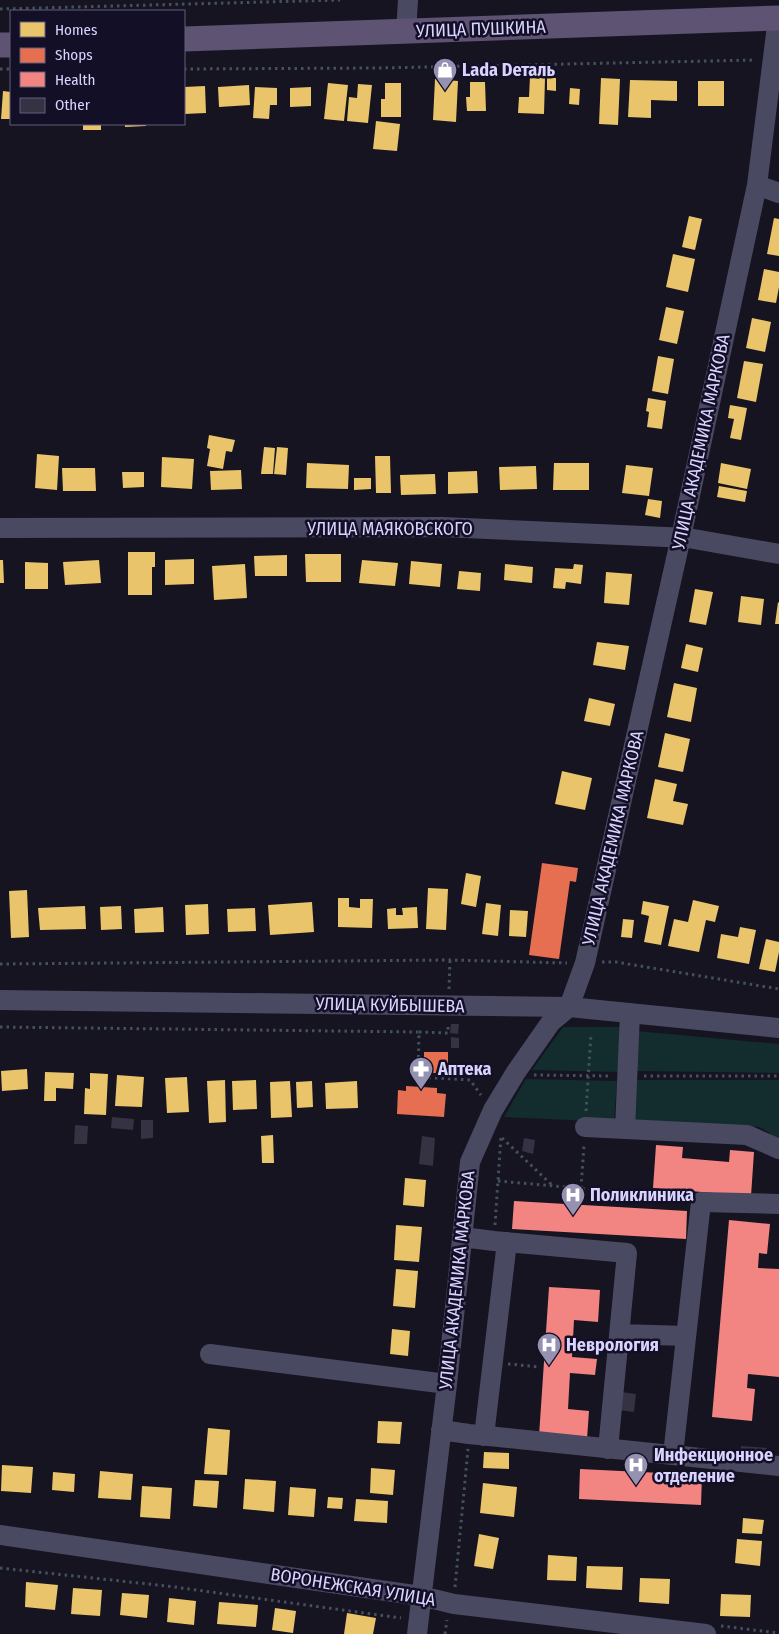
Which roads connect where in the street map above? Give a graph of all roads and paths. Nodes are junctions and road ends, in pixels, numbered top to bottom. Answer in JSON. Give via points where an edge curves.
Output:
{"nodes":[{"id":1,"x":340,"y":0,"type":"edge"},
{"id":2,"x":408,"y":0,"type":"edge"},
{"id":3,"x":0,"y":9,"type":"edge"},
{"id":4,"x":778,"y":18,"type":"edge"},
{"id":5,"x":406,"y":32,"type":"junction"},
{"id":6,"x":185,"y":39,"type":"edge"},
{"id":7,"x":772,"y":59,"type":"junction"},
{"id":8,"x":185,"y":69,"type":"edge"},
{"id":9,"x":757,"y":185,"type":"junction"},
{"id":10,"x":779,"y":193,"type":"edge"},
{"id":11,"x":0,"y":528,"type":"edge"},
{"id":12,"x":681,"y":537,"type":"junction"},
{"id":13,"x":779,"y":554,"type":"edge"},
{"id":14,"x":585,"y":962,"type":"junction"},
{"id":15,"x":0,"y":964,"type":"edge"},
{"id":16,"x":779,"y":989,"type":"edge"},
{"id":17,"x":0,"y":1000,"type":"edge"},
{"id":18,"x":568,"y":1007,"type":"junction"},
{"id":19,"x":630,"y":1013,"type":"junction"},
{"id":20,"x":0,"y":1027,"type":"edge"},
{"id":21,"x":779,"y":1028,"type":"edge"},
{"id":22,"x":516,"y":1072,"type":"junction"},
{"id":23,"x":627,"y":1076,"type":"junction"},
{"id":24,"x":779,"y":1076,"type":"edge"},
{"id":25,"x":493,"y":1110,"type":"junction"},
{"id":26,"x":585,"y":1127,"type":"dead end"},
{"id":27,"x":625,"y":1129,"type":"junction"},
{"id":28,"x":501,"y":1138,"type":"dead end"},
{"id":29,"x":779,"y":1149,"type":"edge"},
{"id":30,"x":498,"y":1181,"type":"dead end"},
{"id":31,"x":552,"y":1186,"type":"junction"},
{"id":32,"x":667,"y":1196,"type":"dead end"},
{"id":33,"x":779,"y":1204,"type":"edge"},
{"id":34,"x":462,"y":1237,"type":"junction"},
{"id":35,"x":507,"y":1242,"type":"junction"},
{"id":36,"x":620,"y":1334,"type":"junction"},
{"id":37,"x":686,"y":1336,"type":"junction"},
{"id":38,"x":210,"y":1354,"type":"dead end"},
{"id":39,"x":447,"y":1384,"type":"junction"},
{"id":40,"x":441,"y":1430,"type":"junction"},
{"id":41,"x":484,"y":1436,"type":"junction"},
{"id":42,"x":608,"y":1449,"type":"junction"},
{"id":43,"x":673,"y":1455,"type":"junction"},
{"id":44,"x":779,"y":1466,"type":"edge"},
{"id":45,"x":0,"y":1535,"type":"edge"},
{"id":46,"x":0,"y":1568,"type":"edge"},
{"id":47,"x":421,"y":1596,"type":"junction"},
{"id":48,"x":418,"y":1627,"type":"edge"},
{"id":49,"x":706,"y":1634,"type":"edge"}],
"edges":[{"from":1,"to":3,"type":"path"},
{"from":2,"to":5,"type":"street"},
{"from":4,"to":5,"type":"main road","name":"УЛИЦА ПУШКИНА"},
{"from":4,"to":7,"type":"street","name":"УЛИЦА АКАДЕМИКА МАРКОВА"},
{"from":5,"to":6,"type":"main road","name":"УЛИЦА ПУШКИНА"},
{"from":7,"to":8,"type":"path"},
{"from":7,"to":9,"type":"street","name":"УЛИЦА АКАДЕМИКА МАРКОВА"},
{"from":9,"to":10,"type":"street"},
{"from":9,"to":12,"type":"street","name":"УЛИЦА АКАДЕМИКА МАРКОВА"},
{"from":11,"to":12,"type":"street","name":"УЛИЦА МАЯКОВСКОГО","via":[[442,527]]},
{"from":12,"to":13,"type":"street","name":"УЛИЦА МАЯКОВСКОГО"},
{"from":12,"to":14,"type":"street","name":"УЛИЦА АКАДЕМИКА МАРКОВА"},
{"from":14,"to":15,"type":"path"},
{"from":14,"to":16,"type":"path","via":[[616,962]]},
{"from":14,"to":18,"type":"street","name":"УЛИЦА АКАДЕМИКА МАРКОВА"},
{"from":17,"to":18,"type":"street","name":"УЛИЦА КУЙБЫШЕВА"},
{"from":18,"to":19,"type":"street","name":"УЛИЦА КУЙБЫШЕВА"},
{"from":18,"to":22,"type":"street","name":"УЛИЦА АКАДЕМИКА МАРКОВА","via":[[551,1022]]},
{"from":19,"to":21,"type":"street","name":"УЛИЦА КУЙБЫШЕВА"},
{"from":19,"to":23,"type":"street"},
{"from":20,"to":25,"type":"path","via":[[418,1032],[418,1077],[470,1080]]},
{"from":22,"to":23,"type":"path","via":[[525,1075]]},
{"from":22,"to":25,"type":"street","name":"УЛИЦА АКАДЕМИКА МАРКОВА"},
{"from":23,"to":24,"type":"path"},
{"from":23,"to":27,"type":"street"},
{"from":25,"to":34,"type":"street","name":"УЛИЦА АКАДЕМИКА МАРКОВА","via":[[470,1162]]},
{"from":26,"to":27,"type":"street"},
{"from":27,"to":29,"type":"street","via":[[747,1134]]},
{"from":28,"to":31,"type":"path"},
{"from":30,"to":31,"type":"path"},
{"from":31,"to":32,"type":"path"},
{"from":33,"to":37,"type":"street","via":[[700,1202]]},
{"from":34,"to":35,"type":"street"},
{"from":34,"to":39,"type":"street","name":"УЛИЦА АКАДЕМИКА МАРКОВА"},
{"from":35,"to":36,"type":"street","via":[[627,1253]]},
{"from":35,"to":41,"type":"street"},
{"from":36,"to":37,"type":"street"},
{"from":36,"to":42,"type":"street"},
{"from":37,"to":43,"type":"street"},
{"from":38,"to":39,"type":"street"},
{"from":39,"to":40,"type":"street","name":"УЛИЦА АКАДЕМИКА МАРКОВА"},
{"from":40,"to":41,"type":"street"},
{"from":40,"to":47,"type":"street","name":"УЛИЦА АКАДЕМИКА МАРКОВА"},
{"from":41,"to":42,"type":"street"},
{"from":42,"to":43,"type":"street"},
{"from":43,"to":44,"type":"street"},
{"from":45,"to":47,"type":"street","name":"ВОРОНЕЖСКАЯ УЛИЦА"},
{"from":46,"to":48,"type":"path","via":[[167,1586]]},
{"from":47,"to":48,"type":"street","name":"УЛИЦА АКАДЕМИКА МАРКОВА"},
{"from":47,"to":49,"type":"street","name":"ВОРОНЕЖСКАЯ УЛИЦА","via":[[454,1604]]}]}
